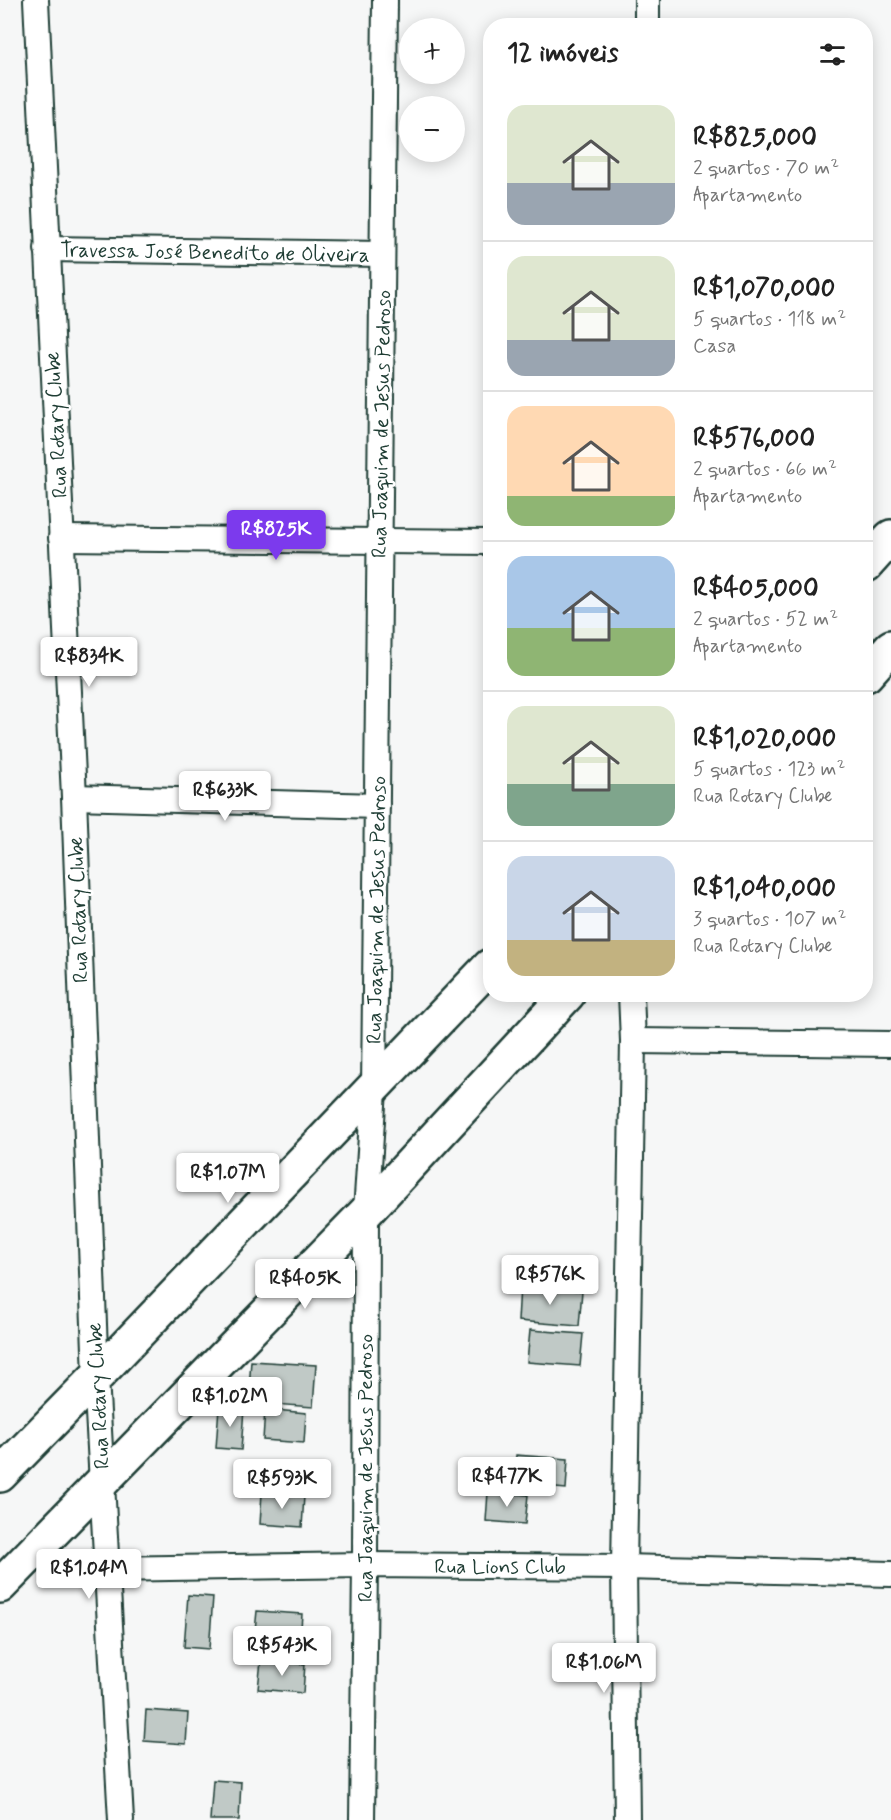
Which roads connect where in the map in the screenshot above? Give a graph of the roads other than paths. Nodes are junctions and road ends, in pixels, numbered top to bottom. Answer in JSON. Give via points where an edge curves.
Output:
{"nodes":[{"id":1,"x":36,"y":0,"type":"edge"},
{"id":2,"x":385,"y":0,"type":"edge"},
{"id":3,"x":647,"y":0,"type":"edge"},
{"id":4,"x":647,"y":18,"type":"edge"},
{"id":5,"x":47,"y":249,"type":"junction"},
{"id":6,"x":382,"y":254,"type":"junction"},
{"id":7,"x":891,"y":537,"type":"edge"},
{"id":8,"x":61,"y":538,"type":"junction"},
{"id":9,"x":380,"y":541,"type":"junction"},
{"id":10,"x":483,"y":542,"type":"edge"},
{"id":11,"x":873,"y":557,"type":"edge"},
{"id":12,"x":891,"y":647,"type":"edge"},
{"id":13,"x":873,"y":667,"type":"edge"},
{"id":14,"x":74,"y":797,"type":"junction"},
{"id":15,"x":377,"y":806,"type":"junction"},
{"id":16,"x":483,"y":973,"type":"edge"},
{"id":17,"x":561,"y":1002,"type":"edge"},
{"id":18,"x":631,"y":1002,"type":"edge"},
{"id":19,"x":633,"y":1041,"type":"junction"},
{"id":20,"x":891,"y":1044,"type":"edge"},
{"id":21,"x":374,"y":1090,"type":"junction"},
{"id":22,"x":366,"y":1212,"type":"junction"},
{"id":23,"x":96,"y":1377,"type":"junction"},
{"id":24,"x":0,"y":1474,"type":"edge"},
{"id":25,"x":103,"y":1478,"type":"junction"},
{"id":26,"x":365,"y":1565,"type":"junction"},
{"id":27,"x":624,"y":1567,"type":"junction"},
{"id":28,"x":108,"y":1569,"type":"junction"},
{"id":29,"x":891,"y":1574,"type":"edge"},
{"id":30,"x":0,"y":1586,"type":"edge"},
{"id":31,"x":121,"y":1820,"type":"edge"},
{"id":32,"x":362,"y":1820,"type":"edge"},
{"id":33,"x":627,"y":1820,"type":"edge"}],
"edges":[{"from":1,"to":5,"type":"street","name":"Rua Rotary Clube"},
{"from":2,"to":6,"type":"street","name":"Rua Joaquim de Jesus Pedroso"},
{"from":3,"to":4,"type":"street"},
{"from":5,"to":6,"type":"street","name":"Travessa José Benedito de Oliveira"},
{"from":5,"to":8,"type":"street","name":"Rua Rotary Clube"},
{"from":6,"to":9,"type":"street","name":"Rua Joaquim de Jesus Pedroso"},
{"from":7,"to":11,"type":"street"},
{"from":8,"to":9,"type":"street"},
{"from":8,"to":14,"type":"street","name":"Rua Rotary Clube"},
{"from":9,"to":10,"type":"street"},
{"from":9,"to":15,"type":"street","name":"Rua Joaquim de Jesus Pedroso"},
{"from":12,"to":13,"type":"street"},
{"from":14,"to":15,"type":"street"},
{"from":14,"to":23,"type":"street","name":"Rua Rotary Clube"},
{"from":15,"to":21,"type":"street","name":"Rua Joaquim de Jesus Pedroso"},
{"from":16,"to":21,"type":"street"},
{"from":17,"to":22,"type":"street"},
{"from":18,"to":19,"type":"street"},
{"from":19,"to":20,"type":"street"},
{"from":19,"to":27,"type":"street"},
{"from":21,"to":22,"type":"street","name":"Rua Joaquim de Jesus Pedroso"},
{"from":21,"to":23,"type":"street"},
{"from":22,"to":25,"type":"street"},
{"from":22,"to":26,"type":"street","name":"Rua Joaquim de Jesus Pedroso"},
{"from":23,"to":24,"type":"street"},
{"from":23,"to":25,"type":"street","name":"Rua Rotary Clube"},
{"from":25,"to":28,"type":"street","name":"Rua Rotary Clube"},
{"from":25,"to":30,"type":"street"},
{"from":26,"to":27,"type":"street","name":"Rua Lions Club"},
{"from":26,"to":28,"type":"street","name":"Rua Lions Club"},
{"from":26,"to":32,"type":"street","name":"Rua Joaquim de Jesus Pedroso"},
{"from":27,"to":29,"type":"street","name":"Rua Lions Club"},
{"from":27,"to":33,"type":"street"},
{"from":28,"to":31,"type":"street","name":"Rua Rotary Clube"}]}
